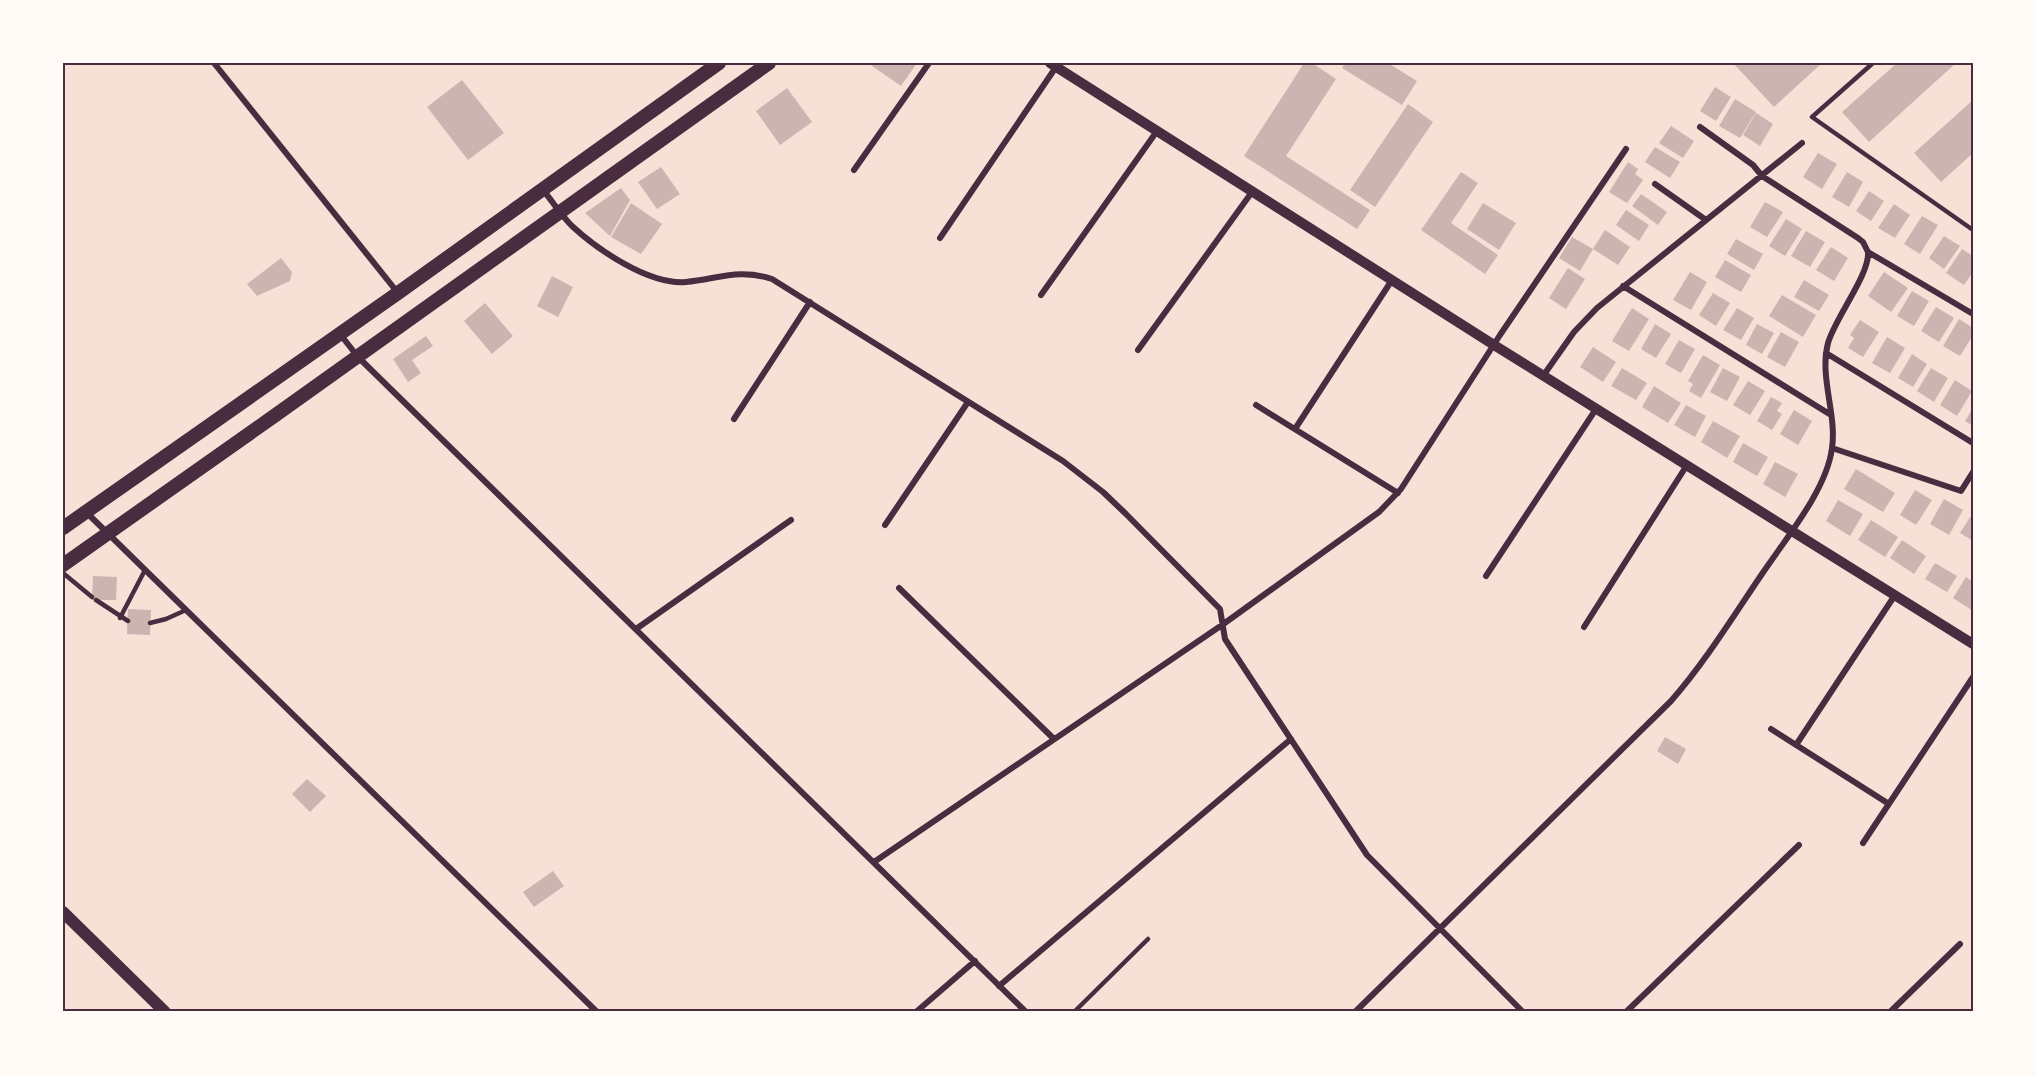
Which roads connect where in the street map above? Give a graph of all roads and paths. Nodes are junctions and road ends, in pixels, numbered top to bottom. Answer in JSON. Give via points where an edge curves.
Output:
{"nodes":[{"id":1,"x":213,"y":63,"type":"edge"},
{"id":2,"x":719,"y":63,"type":"edge"},
{"id":3,"x":769,"y":63,"type":"edge"},
{"id":4,"x":928,"y":63,"type":"edge"},
{"id":5,"x":1873,"y":63,"type":"edge"},
{"id":6,"x":1053,"y":65,"type":"edge"},
{"id":7,"x":1700,"y":128,"type":"dead end"},
{"id":8,"x":1157,"y":131,"type":"junction"},
{"id":9,"x":1802,"y":143,"type":"dead end"},
{"id":10,"x":1626,"y":149,"type":"dead end"},
{"id":11,"x":854,"y":170,"type":"dead end"},
{"id":12,"x":1762,"y":176,"type":"junction"},
{"id":13,"x":1655,"y":184,"type":"dead end"},
{"id":14,"x":543,"y":189,"type":"junction"},
{"id":15,"x":1252,"y":192,"type":"junction"},
{"id":16,"x":561,"y":212,"type":"junction"},
{"id":17,"x":1706,"y":220,"type":"junction"},
{"id":18,"x":1973,"y":230,"type":"edge"},
{"id":19,"x":940,"y":238,"type":"dead end"},
{"id":20,"x":1868,"y":252,"type":"junction"},
{"id":21,"x":1392,"y":280,"type":"junction"},
{"id":22,"x":1623,"y":286,"type":"junction"},
{"id":23,"x":398,"y":293,"type":"junction"},
{"id":24,"x":1041,"y":295,"type":"dead end"},
{"id":25,"x":810,"y":302,"type":"junction"},
{"id":26,"x":1973,"y":314,"type":"edge"},
{"id":27,"x":340,"y":334,"type":"junction"},
{"id":28,"x":1494,"y":345,"type":"junction"},
{"id":29,"x":1138,"y":350,"type":"dead end"},
{"id":30,"x":1826,"y":352,"type":"junction"},
{"id":31,"x":358,"y":357,"type":"junction"},
{"id":32,"x":1543,"y":376,"type":"junction"},
{"id":33,"x":968,"y":402,"type":"junction"},
{"id":34,"x":1256,"y":405,"type":"dead end"},
{"id":35,"x":1596,"y":409,"type":"junction"},
{"id":36,"x":1831,"y":415,"type":"junction"},
{"id":37,"x":734,"y":418,"type":"dead end"},
{"id":38,"x":1295,"y":429,"type":"junction"},
{"id":39,"x":1973,"y":443,"type":"edge"},
{"id":40,"x":1832,"y":448,"type":"junction"},
{"id":41,"x":1687,"y":465,"type":"junction"},
{"id":42,"x":1973,"y":472,"type":"edge"},
{"id":43,"x":1398,"y":493,"type":"junction"},
{"id":44,"x":86,"y":512,"type":"junction"},
{"id":45,"x":791,"y":520,"type":"dead end"},
{"id":46,"x":885,"y":525,"type":"dead end"},
{"id":47,"x":63,"y":528,"type":"edge"},
{"id":48,"x":1791,"y":530,"type":"junction"},
{"id":49,"x":108,"y":533,"type":"junction"},
{"id":50,"x":63,"y":565,"type":"edge"},
{"id":51,"x":145,"y":570,"type":"junction"},
{"id":52,"x":63,"y":573,"type":"edge"},
{"id":53,"x":1486,"y":576,"type":"dead end"},
{"id":54,"x":899,"y":588,"type":"dead end"},
{"id":55,"x":1895,"y":595,"type":"junction"},
{"id":56,"x":186,"y":610,"type":"junction"},
{"id":57,"x":120,"y":618,"type":"junction"},
{"id":58,"x":128,"y":621,"type":"dead end"},
{"id":59,"x":150,"y":622,"type":"dead end"},
{"id":60,"x":1222,"y":625,"type":"junction"},
{"id":61,"x":1584,"y":627,"type":"dead end"},
{"id":62,"x":636,"y":629,"type":"junction"},
{"id":63,"x":1973,"y":644,"type":"edge"},
{"id":64,"x":1973,"y":677,"type":"edge"},
{"id":65,"x":1770,"y":729,"type":"dead end"},
{"id":66,"x":1054,"y":739,"type":"junction"},
{"id":67,"x":1291,"y":740,"type":"junction"},
{"id":68,"x":1796,"y":745,"type":"junction"},
{"id":69,"x":1889,"y":804,"type":"junction"},
{"id":70,"x":1863,"y":843,"type":"dead end"},
{"id":71,"x":1799,"y":845,"type":"dead end"},
{"id":72,"x":874,"y":862,"type":"junction"},
{"id":73,"x":63,"y":912,"type":"edge"},
{"id":74,"x":1440,"y":929,"type":"junction"},
{"id":75,"x":1148,"y":939,"type":"dead end"},
{"id":76,"x":1960,"y":944,"type":"dead end"},
{"id":77,"x":975,"y":961,"type":"junction"},
{"id":78,"x":999,"y":986,"type":"junction"},
{"id":79,"x":165,"y":1012,"type":"edge"},
{"id":80,"x":597,"y":1012,"type":"edge"},
{"id":81,"x":916,"y":1012,"type":"edge"},
{"id":82,"x":1026,"y":1012,"type":"edge"},
{"id":83,"x":1074,"y":1012,"type":"edge"},
{"id":84,"x":1355,"y":1012,"type":"edge"},
{"id":85,"x":1523,"y":1012,"type":"edge"},
{"id":86,"x":1626,"y":1012,"type":"edge"},
{"id":87,"x":1890,"y":1012,"type":"edge"}],
"edges":[{"from":1,"to":23,"type":"street"},
{"from":2,"to":14,"type":"main road"},
{"from":3,"to":16,"type":"main road"},
{"from":4,"to":11,"type":"street"},
{"from":5,"to":18,"type":"lane","via":[[1812,117]]},
{"from":6,"to":8,"type":"street"},
{"from":6,"to":19,"type":"street"},
{"from":7,"to":12,"type":"street","via":[[1753,165]]},
{"from":8,"to":15,"type":"street"},
{"from":8,"to":24,"type":"street"},
{"from":9,"to":12,"type":"street"},
{"from":10,"to":28,"type":"street"},
{"from":12,"to":17,"type":"street"},
{"from":12,"to":20,"type":"street","via":[[1858,238]]},
{"from":13,"to":17,"type":"street"},
{"from":14,"to":16,"type":"street"},
{"from":14,"to":23,"type":"main road"},
{"from":15,"to":21,"type":"street"},
{"from":15,"to":29,"type":"street"},
{"from":16,"to":25,"type":"street","via":[[596,244],[649,276],[684,282],[731,274],[760,274]]},
{"from":16,"to":31,"type":"main road"},
{"from":17,"to":22,"type":"street"},
{"from":20,"to":26,"type":"street"},
{"from":20,"to":30,"type":"street","via":[[1866,267]]},
{"from":21,"to":28,"type":"street"},
{"from":21,"to":38,"type":"street"},
{"from":22,"to":32,"type":"street","via":[[1574,332]]},
{"from":22,"to":36,"type":"street"},
{"from":23,"to":27,"type":"main road"},
{"from":25,"to":33,"type":"street"},
{"from":25,"to":37,"type":"street"},
{"from":27,"to":31,"type":"street"},
{"from":27,"to":44,"type":"main road"},
{"from":28,"to":32,"type":"street"},
{"from":28,"to":43,"type":"street"},
{"from":30,"to":36,"type":"street"},
{"from":30,"to":39,"type":"street"},
{"from":31,"to":49,"type":"main road"},
{"from":31,"to":62,"type":"street"},
{"from":32,"to":35,"type":"street"},
{"from":33,"to":46,"type":"street"},
{"from":33,"to":60,"type":"street","via":[[1063,461],[1103,492],[1220,609]]},
{"from":34,"to":38,"type":"street"},
{"from":35,"to":41,"type":"street"},
{"from":35,"to":53,"type":"street"},
{"from":36,"to":40,"type":"street"},
{"from":38,"to":43,"type":"street"},
{"from":40,"to":42,"type":"street","via":[[1961,491]]},
{"from":40,"to":48,"type":"street","via":[[1824,478]]},
{"from":41,"to":48,"type":"street"},
{"from":41,"to":61,"type":"street"},
{"from":43,"to":60,"type":"street","via":[[1378,512]]},
{"from":44,"to":47,"type":"main road"},
{"from":44,"to":49,"type":"street"},
{"from":45,"to":62,"type":"street"},
{"from":48,"to":55,"type":"street"},
{"from":48,"to":74,"type":"street","via":[[1671,701]]},
{"from":49,"to":50,"type":"main road"},
{"from":49,"to":51,"type":"street"},
{"from":51,"to":56,"type":"street"},
{"from":51,"to":57,"type":"lane"},
{"from":52,"to":57,"type":"lane"},
{"from":54,"to":66,"type":"street"},
{"from":55,"to":63,"type":"street"},
{"from":55,"to":68,"type":"street"},
{"from":56,"to":59,"type":"lane"},
{"from":56,"to":80,"type":"street"},
{"from":57,"to":58,"type":"lane"},
{"from":60,"to":66,"type":"street"},
{"from":60,"to":67,"type":"street","via":[[1225,639]]},
{"from":62,"to":72,"type":"street"},
{"from":64,"to":69,"type":"street"},
{"from":65,"to":68,"type":"street"},
{"from":66,"to":72,"type":"street"},
{"from":67,"to":74,"type":"street","via":[[1367,855]]},
{"from":67,"to":78,"type":"street"},
{"from":68,"to":69,"type":"street"},
{"from":69,"to":70,"type":"street"},
{"from":71,"to":86,"type":"street"},
{"from":72,"to":77,"type":"street"},
{"from":73,"to":79,"type":"main road"},
{"from":74,"to":84,"type":"street"},
{"from":74,"to":85,"type":"street"},
{"from":75,"to":83,"type":"lane"},
{"from":76,"to":87,"type":"street"},
{"from":77,"to":78,"type":"street"},
{"from":77,"to":81,"type":"street"},
{"from":78,"to":82,"type":"street"}]}
